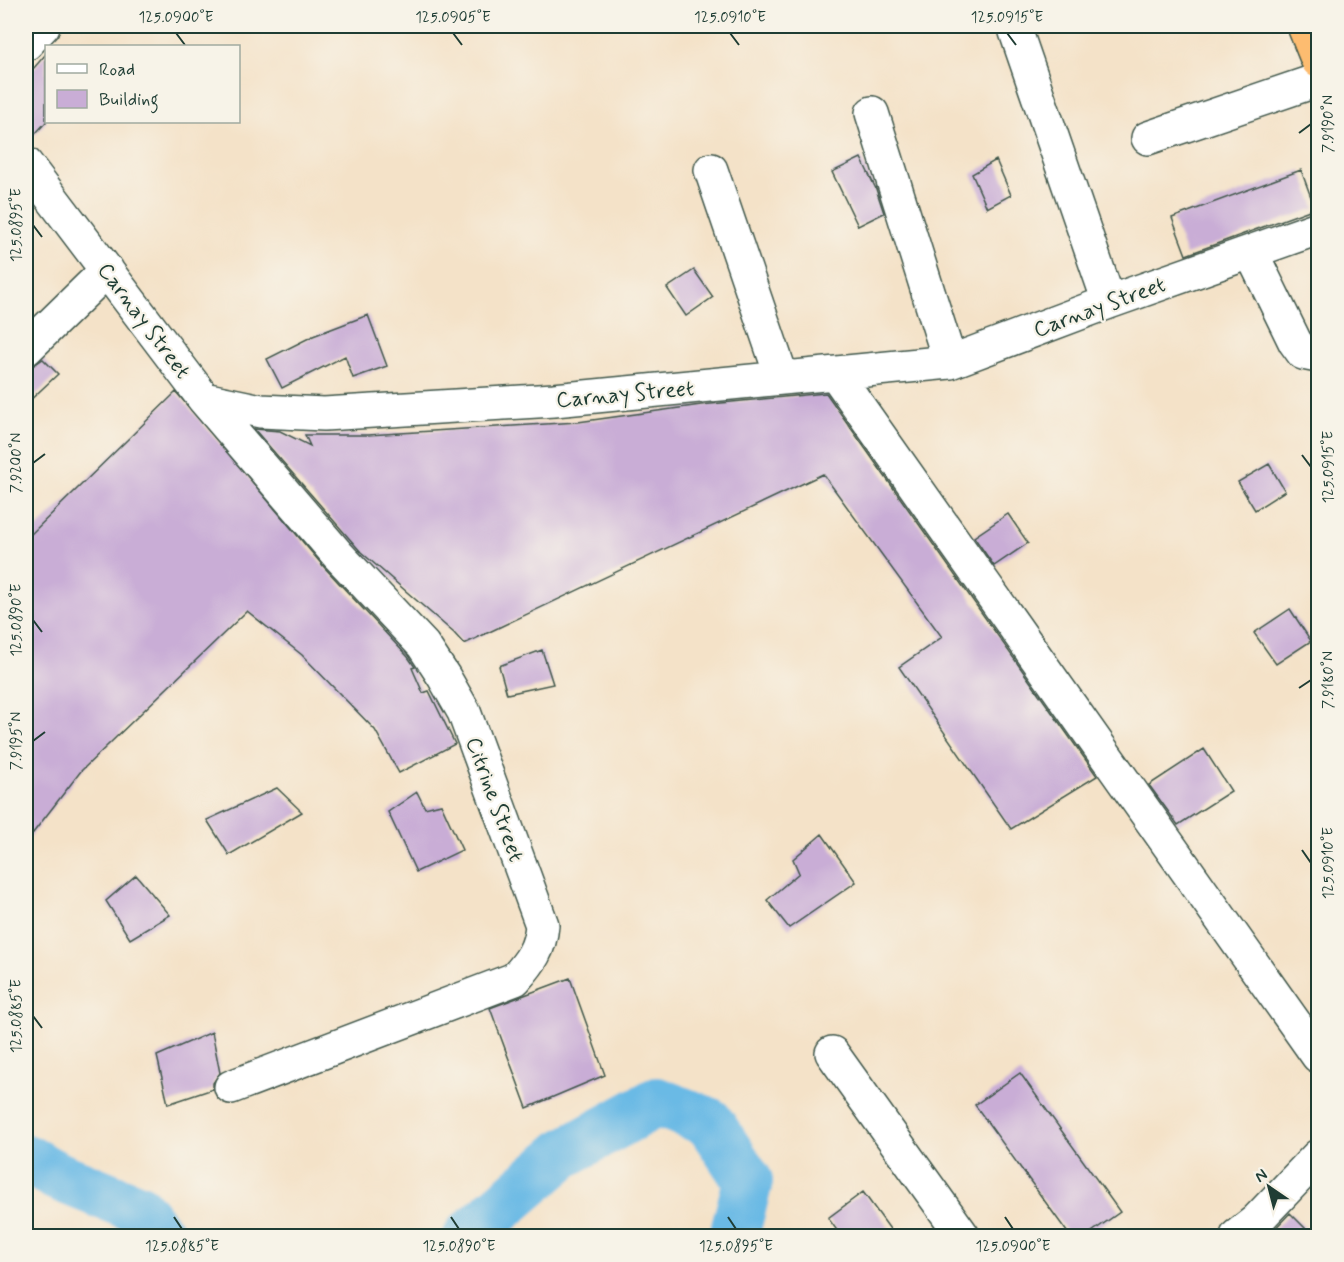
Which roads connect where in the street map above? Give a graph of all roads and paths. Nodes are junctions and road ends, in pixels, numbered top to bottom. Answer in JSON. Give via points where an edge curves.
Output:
{"nodes":[{"id":1,"x":1305,"y":26,"type":"edge"},
{"id":2,"x":1016,"y":33,"type":"dead end"},
{"id":3,"x":1318,"y":61,"type":"edge"},
{"id":4,"x":1318,"y":80,"type":"edge"},
{"id":5,"x":872,"y":112,"type":"dead end"},
{"id":6,"x":1148,"y":138,"type":"dead end"},
{"id":7,"x":26,"y":164,"type":"edge"},
{"id":8,"x":711,"y":170,"type":"dead end"},
{"id":9,"x":1318,"y":228,"type":"edge"},
{"id":10,"x":1251,"y":252,"type":"junction"},
{"id":11,"x":107,"y":270,"type":"junction"},
{"id":12,"x":1109,"y":302,"type":"junction"},
{"id":13,"x":26,"y":349,"type":"edge"},
{"id":14,"x":1318,"y":356,"type":"edge"},
{"id":15,"x":950,"y":362,"type":"junction"},
{"id":16,"x":835,"y":373,"type":"junction"},
{"id":17,"x":782,"y":378,"type":"junction"},
{"id":18,"x":204,"y":399,"type":"junction"},
{"id":19,"x":832,"y":1053,"type":"dead end"},
{"id":20,"x":1318,"y":1056,"type":"edge"},
{"id":21,"x":231,"y":1087,"type":"dead end"},
{"id":22,"x":1318,"y":1156,"type":"edge"},
{"id":23,"x":963,"y":1236,"type":"edge"},
{"id":24,"x":1237,"y":1236,"type":"edge"}],
"edges":[{"from":1,"to":3,"type":"highway"},
{"from":2,"to":12,"type":"street"},
{"from":4,"to":6,"type":"street"},
{"from":5,"to":15,"type":"street"},
{"from":7,"to":11,"type":"street","name":"Carnay Street"},
{"from":8,"to":17,"type":"street"},
{"from":9,"to":10,"type":"street","name":"Carnay Street"},
{"from":10,"to":12,"type":"street","name":"Carnay Street"},
{"from":10,"to":14,"type":"street","via":[[1295,342],[1303,353]]},
{"from":11,"to":13,"type":"street"},
{"from":11,"to":18,"type":"street","name":"Carnay Street"},
{"from":12,"to":15,"type":"street","name":"Carnay Street"},
{"from":15,"to":16,"type":"street","name":"Carnay Street"},
{"from":16,"to":17,"type":"street","name":"Carnay Street"},
{"from":16,"to":20,"type":"street"},
{"from":17,"to":18,"type":"street","name":"Carnay Street","via":[[554,400],[324,414],[261,411]]},
{"from":18,"to":21,"type":"street","name":"Citrine Street","via":[[338,555],[423,645],[444,677],[464,712],[542,925],[541,944],[515,979]]},
{"from":19,"to":23,"type":"street"},
{"from":22,"to":24,"type":"street"}]}
